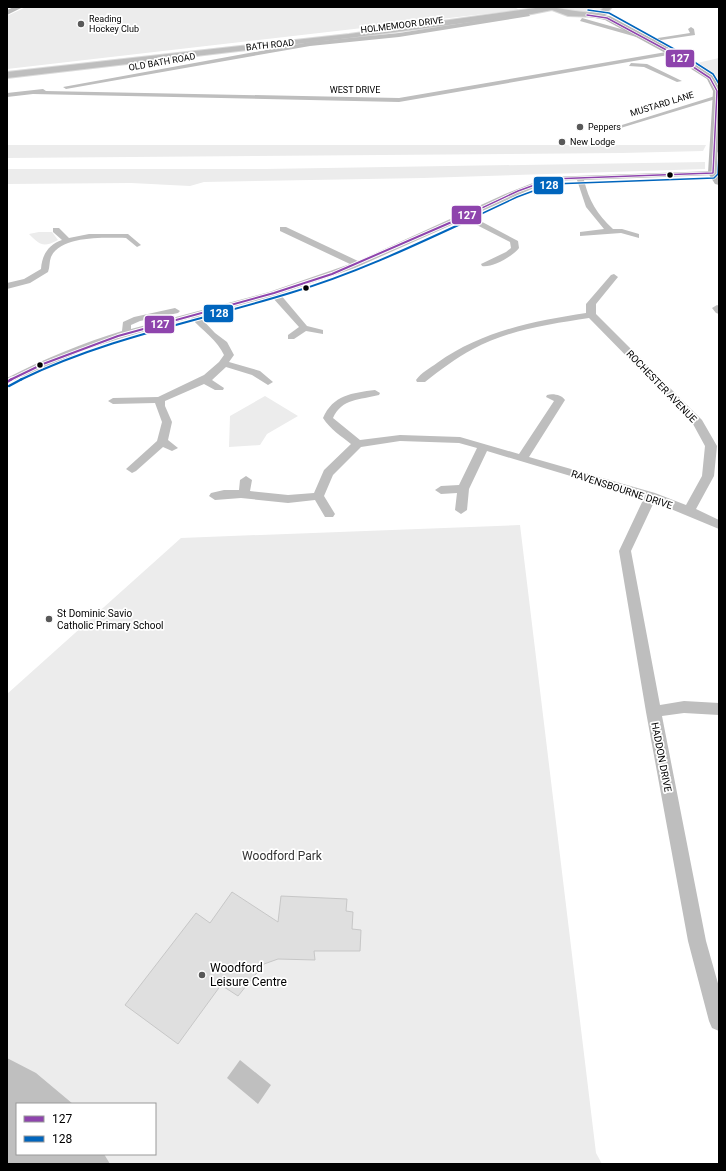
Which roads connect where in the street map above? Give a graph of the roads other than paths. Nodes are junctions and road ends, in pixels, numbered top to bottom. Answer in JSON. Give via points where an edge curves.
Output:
{"nodes":[{"id":1,"x":20,"y":7,"type":"edge"},
{"id":2,"x":553,"y":7,"type":"edge"},
{"id":3,"x":607,"y":10,"type":"edge"},
{"id":4,"x":562,"y":12,"type":"junction"},
{"id":5,"x":7,"y":13,"type":"edge"},
{"id":6,"x":530,"y":14,"type":"junction"},
{"id":7,"x":585,"y":18,"type":"junction"},
{"id":8,"x":509,"y":19,"type":"dead end"},
{"id":9,"x":492,"y":21,"type":"junction"},
{"id":10,"x":650,"y":30,"type":"dead end"},
{"id":11,"x":640,"y":36,"type":"junction"},
{"id":12,"x":701,"y":36,"type":"dead end"},
{"id":13,"x":668,"y":38,"type":"junction"},
{"id":14,"x":648,"y":40,"type":"junction"},
{"id":15,"x":318,"y":42,"type":"junction"},
{"id":16,"x":672,"y":53,"type":"junction"},
{"id":17,"x":616,"y":62,"type":"junction"},
{"id":18,"x":7,"y":75,"type":"edge"},
{"id":19,"x":679,"y":81,"type":"dead end"},
{"id":20,"x":717,"y":86,"type":"edge"},
{"id":21,"x":35,"y":93,"type":"junction"},
{"id":22,"x":7,"y":95,"type":"edge"},
{"id":23,"x":717,"y":97,"type":"junction"},
{"id":24,"x":612,"y":129,"type":"dead end"},
{"id":25,"x":713,"y":169,"type":"junction"},
{"id":26,"x":580,"y":177,"type":"junction"},
{"id":27,"x":719,"y":182,"type":"edge"},
{"id":28,"x":465,"y":216,"type":"junction"},
{"id":29,"x":283,"y":228,"type":"dead end"},
{"id":30,"x":56,"y":230,"type":"dead end"},
{"id":31,"x":611,"y":231,"type":"junction"},
{"id":32,"x":583,"y":234,"type":"dead end"},
{"id":33,"x":636,"y":236,"type":"dead end"},
{"id":34,"x":67,"y":240,"type":"junction"},
{"id":35,"x":137,"y":244,"type":"dead end"},
{"id":36,"x":355,"y":264,"type":"junction"},
{"id":37,"x":485,"y":264,"type":"dead end"},
{"id":38,"x":614,"y":277,"type":"dead end"},
{"id":39,"x":7,"y":286,"type":"edge"},
{"id":40,"x":273,"y":292,"type":"junction"},
{"id":41,"x":214,"y":309,"type":"junction"},
{"id":42,"x":193,"y":315,"type":"junction"},
{"id":43,"x":591,"y":315,"type":"junction"},
{"id":44,"x":304,"y":328,"type":"junction"},
{"id":45,"x":320,"y":332,"type":"dead end"},
{"id":46,"x":127,"y":333,"type":"junction"},
{"id":47,"x":291,"y":337,"type":"dead end"},
{"id":48,"x":224,"y":364,"type":"junction"},
{"id":49,"x":205,"y":380,"type":"junction"},
{"id":50,"x":421,"y":380,"type":"dead end"},
{"id":51,"x":7,"y":382,"type":"edge"},
{"id":52,"x":268,"y":382,"type":"dead end"},
{"id":53,"x":219,"y":388,"type":"dead end"},
{"id":54,"x":374,"y":393,"type":"dead end"},
{"id":55,"x":160,"y":400,"type":"junction"},
{"id":56,"x":560,"y":400,"type":"dead end"},
{"id":57,"x":113,"y":401,"type":"dead end"},
{"id":58,"x":162,"y":442,"type":"junction"},
{"id":59,"x":358,"y":444,"type":"junction"},
{"id":60,"x":483,"y":447,"type":"junction"},
{"id":61,"x":172,"y":448,"type":"dead end"},
{"id":62,"x":524,"y":457,"type":"junction"},
{"id":63,"x":132,"y":469,"type":"dead end"},
{"id":64,"x":246,"y":480,"type":"dead end"},
{"id":65,"x":464,"y":489,"type":"junction"},
{"id":66,"x":441,"y":490,"type":"dead end"},
{"id":67,"x":244,"y":493,"type":"junction"},
{"id":68,"x":215,"y":496,"type":"dead end"},
{"id":69,"x":318,"y":496,"type":"junction"},
{"id":70,"x":651,"y":496,"type":"junction"},
{"id":71,"x":461,"y":510,"type":"dead end"},
{"id":72,"x":689,"y":511,"type":"junction"},
{"id":73,"x":329,"y":514,"type":"dead end"},
{"id":74,"x":719,"y":525,"type":"edge"},
{"id":75,"x":719,"y":710,"type":"edge"},
{"id":76,"x":654,"y":712,"type":"junction"},
{"id":77,"x":719,"y":1021,"type":"edge"}],
"edges":[{"from":1,"to":5,"type":"street"},
{"from":2,"to":4,"type":"main road"},
{"from":2,"to":6,"type":"main road","name":"BATH ROAD"},
{"from":3,"to":7,"type":"main road","name":"BATH ROAD"},
{"from":3,"to":11,"type":"street"},
{"from":4,"to":6,"type":"main road","name":"BATH ROAD"},
{"from":4,"to":7,"type":"main road","name":"BATH ROAD"},
{"from":6,"to":9,"type":"street","name":"HOLMEMOOR DRIVE"},
{"from":6,"to":15,"type":"main road","name":"BATH ROAD"},
{"from":7,"to":11,"type":"street","via":[[624,34]]},
{"from":8,"to":9,"type":"street","name":"HOLMEMOOR DRIVE"},
{"from":9,"to":15,"type":"street","name":"HOLMEMOOR DRIVE"},
{"from":10,"to":13,"type":"street"},
{"from":11,"to":14,"type":"street"},
{"from":12,"to":13,"type":"street","via":[[692,31]]},
{"from":13,"to":14,"type":"street"},
{"from":14,"to":16,"type":"street"},
{"from":15,"to":18,"type":"main road","name":"BATH ROAD"},
{"from":15,"to":21,"type":"street","name":"OLD BATH ROAD"},
{"from":16,"to":17,"type":"street","name":"WEST DRIVE"},
{"from":16,"to":20,"type":"street","via":[[710,78]]},
{"from":17,"to":19,"type":"street","via":[[623,65],[645,65]]},
{"from":17,"to":21,"type":"street","name":"WEST DRIVE","via":[[399,100]]},
{"from":20,"to":23,"type":"street"},
{"from":21,"to":22,"type":"street","name":"OLD BATH ROAD"},
{"from":23,"to":24,"type":"street","name":"MUSTARD LANE"},
{"from":23,"to":25,"type":"street"},
{"from":25,"to":26,"type":"street"},
{"from":25,"to":27,"type":"street"},
{"from":26,"to":28,"type":"street","via":[[551,179],[527,186]]},
{"from":26,"to":31,"type":"street","via":[[583,196],[592,214]]},
{"from":28,"to":36,"type":"street"},
{"from":28,"to":37,"type":"street","via":[[514,241],[515,248],[512,251]]},
{"from":29,"to":36,"type":"street"},
{"from":30,"to":34,"type":"street"},
{"from":31,"to":32,"type":"street"},
{"from":31,"to":33,"type":"street","via":[[622,231]]},
{"from":34,"to":35,"type":"street","via":[[101,240],[128,236]]},
{"from":34,"to":39,"type":"street","via":[[50,249],[44,260],[45,270],[27,280]]},
{"from":36,"to":40,"type":"street","via":[[313,281]]},
{"from":38,"to":43,"type":"street","via":[[611,287],[591,304]]},
{"from":40,"to":41,"type":"street"},
{"from":40,"to":44,"type":"street"},
{"from":41,"to":42,"type":"street"},
{"from":41,"to":46,"type":"street","via":[[200,306],[137,319],[126,324]]},
{"from":42,"to":46,"type":"street"},
{"from":42,"to":48,"type":"street","via":[[212,336],[224,344],[229,355]]},
{"from":43,"to":50,"type":"street","via":[[485,339],[456,355]]},
{"from":43,"to":72,"type":"street","name":"ROCHESTER AVENUE","via":[[698,422],[711,446],[708,476]]},
{"from":44,"to":45,"type":"street"},
{"from":44,"to":47,"type":"street"},
{"from":46,"to":51,"type":"street","via":[[57,357]]},
{"from":48,"to":49,"type":"street"},
{"from":48,"to":52,"type":"street","via":[[256,373]]},
{"from":49,"to":53,"type":"street"},
{"from":49,"to":55,"type":"street"},
{"from":54,"to":59,"type":"street","via":[[347,397],[331,408],[328,418]]},
{"from":55,"to":57,"type":"street"},
{"from":55,"to":58,"type":"street","via":[[167,422]]},
{"from":56,"to":62,"type":"street"},
{"from":58,"to":61,"type":"street"},
{"from":58,"to":63,"type":"street"},
{"from":59,"to":60,"type":"street","name":"RAVENSBOURNE DRIVE","via":[[400,438],[433,438],[460,440]]},
{"from":59,"to":69,"type":"street","via":[[328,473]]},
{"from":60,"to":62,"type":"street","name":"RAVENSBOURNE DRIVE"},
{"from":60,"to":65,"type":"street"},
{"from":62,"to":70,"type":"street","name":"RAVENSBOURNE DRIVE"},
{"from":64,"to":67,"type":"street"},
{"from":65,"to":66,"type":"street"},
{"from":65,"to":71,"type":"street"},
{"from":67,"to":68,"type":"street"},
{"from":67,"to":69,"type":"street","via":[[284,499]]},
{"from":69,"to":73,"type":"street"},
{"from":70,"to":72,"type":"street","name":"RAVENSBOURNE DRIVE"},
{"from":70,"to":76,"type":"street","name":"HADDON DRIVE","via":[[625,551]]},
{"from":72,"to":74,"type":"street","name":"RAVENSBOURNE DRIVE"},
{"from":75,"to":76,"type":"street","via":[[684,708]]},
{"from":76,"to":77,"type":"street","name":"HADDON DRIVE","via":[[697,941]]}]}
